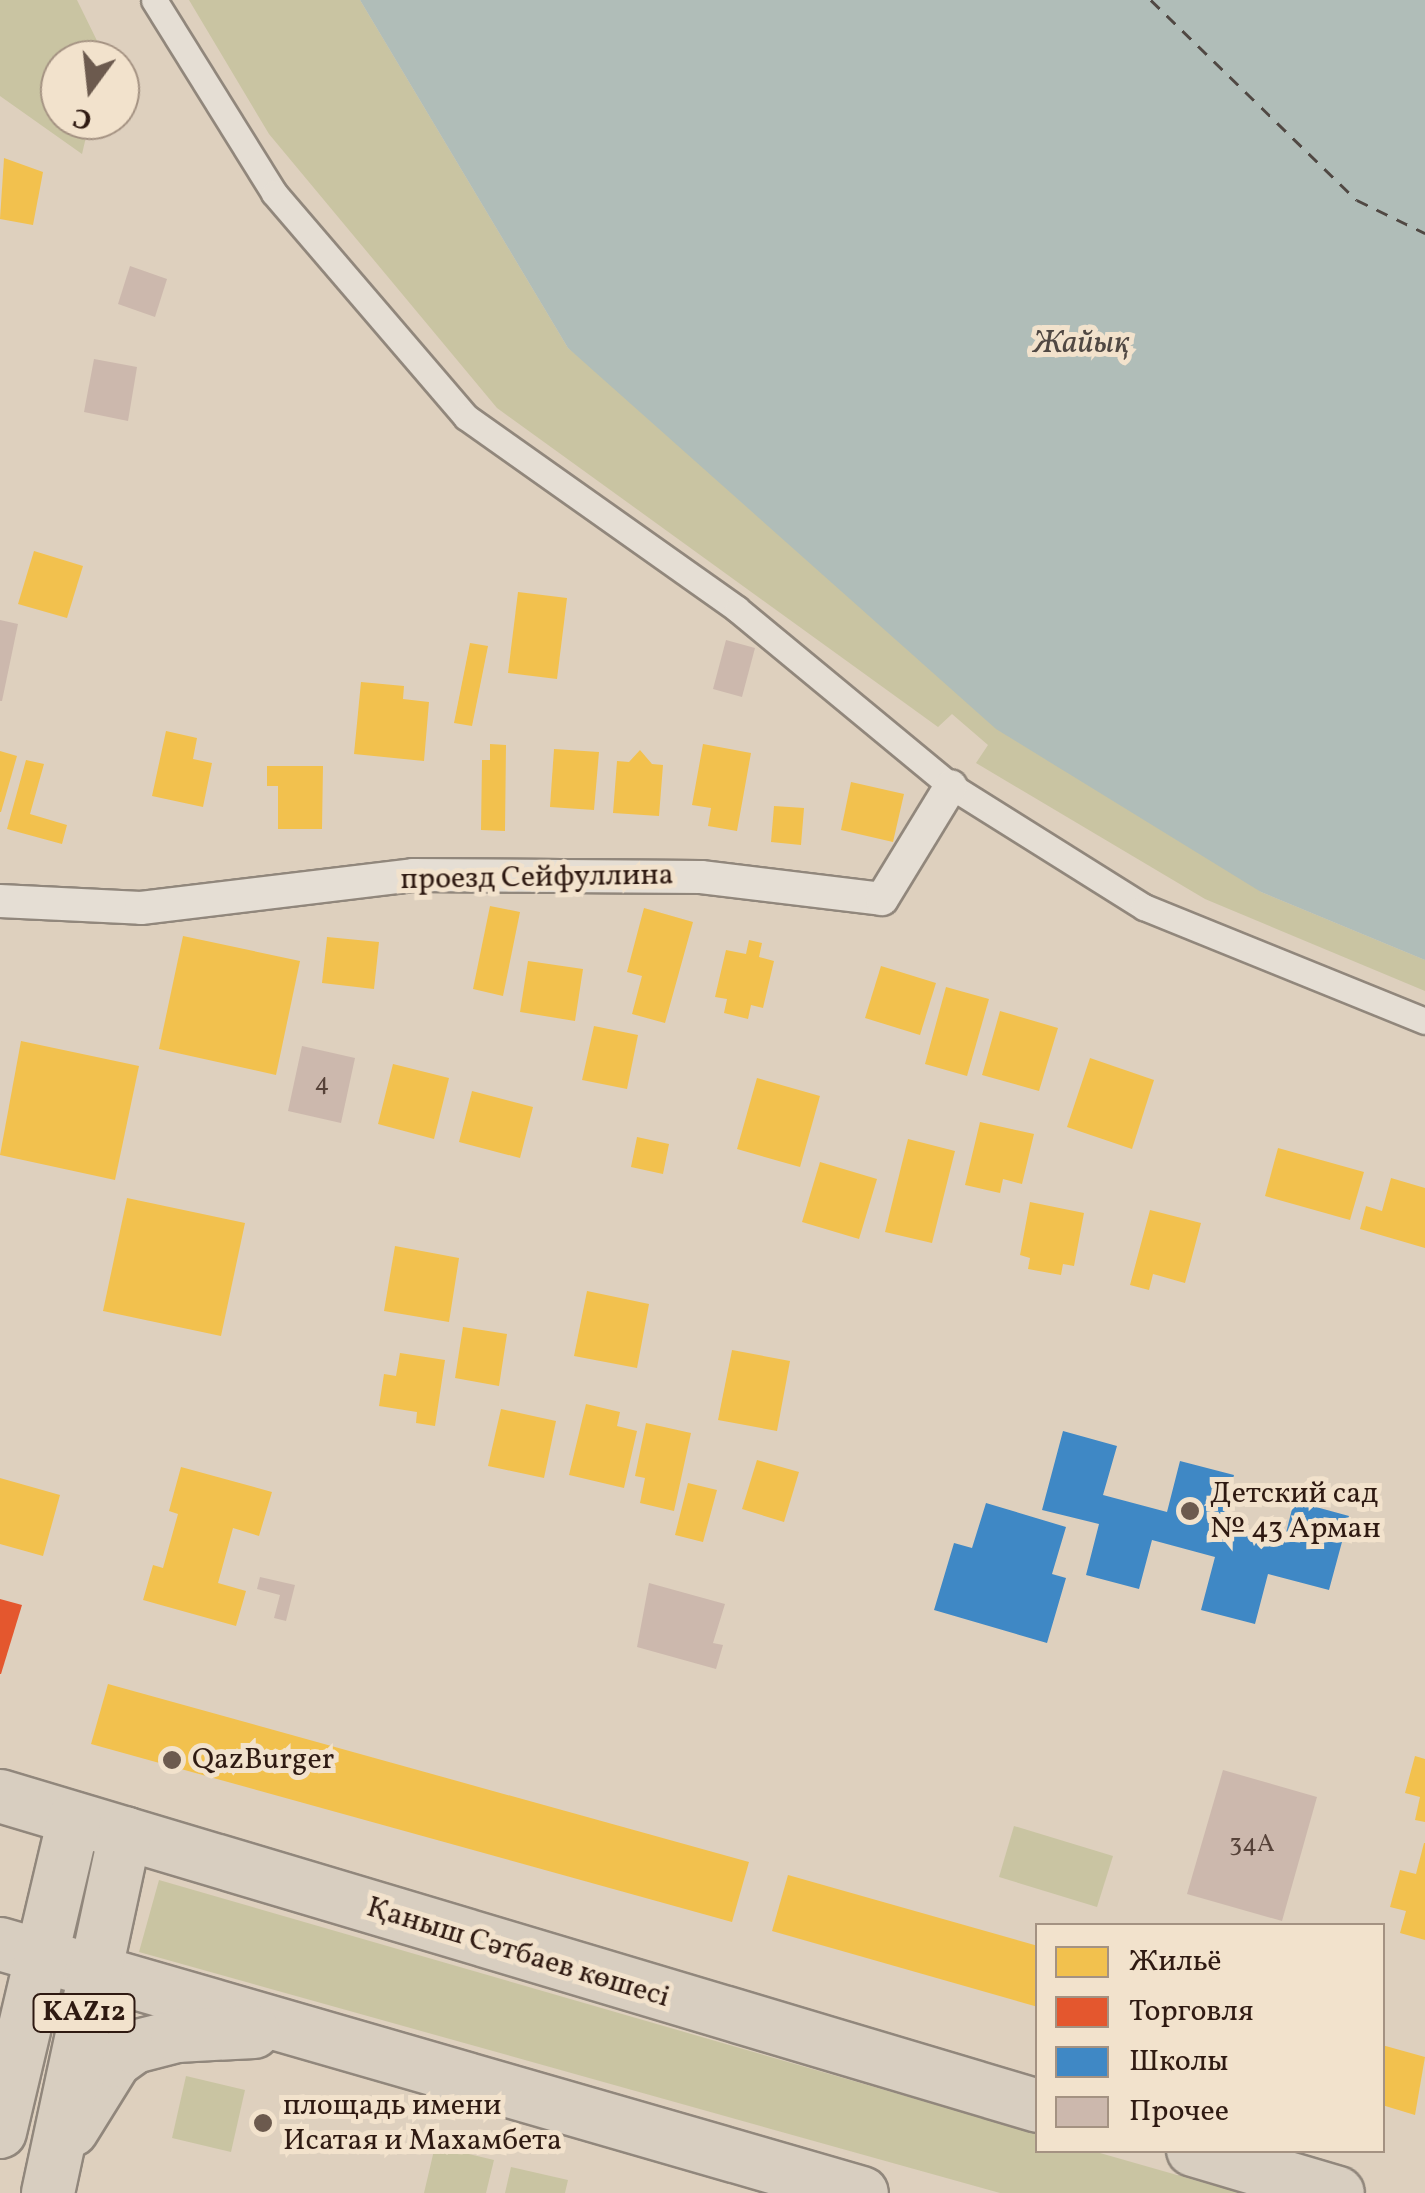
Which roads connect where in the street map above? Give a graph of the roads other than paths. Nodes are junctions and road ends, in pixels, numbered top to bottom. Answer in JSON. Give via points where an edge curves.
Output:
{"nodes":[{"id":1,"x":154,"y":0,"type":"edge"},
{"id":2,"x":951,"y":786,"type":"junction"},
{"id":3,"x":0,"y":902,"type":"edge"},
{"id":4,"x":1425,"y":1020,"type":"edge"},
{"id":5,"x":0,"y":1796,"type":"edge"},
{"id":6,"x":74,"y":1819,"type":"junction"},
{"id":7,"x":125,"y":1834,"type":"junction"},
{"id":8,"x":19,"y":1950,"type":"edge"},
{"id":9,"x":93,"y":1972,"type":"junction"},
{"id":10,"x":298,"y":2031,"type":"junction"},
{"id":11,"x":1035,"y":2105,"type":"edge"},
{"id":12,"x":0,"y":2132,"type":"edge"},
{"id":13,"x":1203,"y":2153,"type":"edge"},
{"id":14,"x":52,"y":2175,"type":"edge"},
{"id":15,"x":862,"y":2193,"type":"edge"},
{"id":16,"x":1338,"y":2193,"type":"edge"}],
"edges":[{"from":1,"to":2,"type":"street","via":[[274,193],[466,417],[737,609]]},
{"from":2,"to":3,"type":"street","name":"проезд Сейфуллина","via":[[882,899],[701,877],[413,875],[141,908]]},
{"from":2,"to":4,"type":"street","via":[[1144,908]]},
{"from":5,"to":6,"type":"main road","name":"Қаныш Сәтбаев көшесі"},
{"from":6,"to":7,"type":"main road","name":"Қаныш Сәтбаев көшесі"},
{"from":6,"to":8,"type":"main road","number":"KAZ12"},
{"from":7,"to":9,"type":"main road","number":"KAZ12"},
{"from":7,"to":11,"type":"main road","name":"Қаныш Сәтбаев көшесі"},
{"from":8,"to":9,"type":"main road"},
{"from":8,"to":12,"type":"main road","number":"KAZ12"},
{"from":9,"to":10,"type":"main road"},
{"from":9,"to":14,"type":"main road","number":"KAZ12"},
{"from":10,"to":14,"type":"main road","via":[[177,2036],[134,2047],[115,2061]]},
{"from":10,"to":15,"type":"main road"},
{"from":13,"to":16,"type":"main road"}]}
